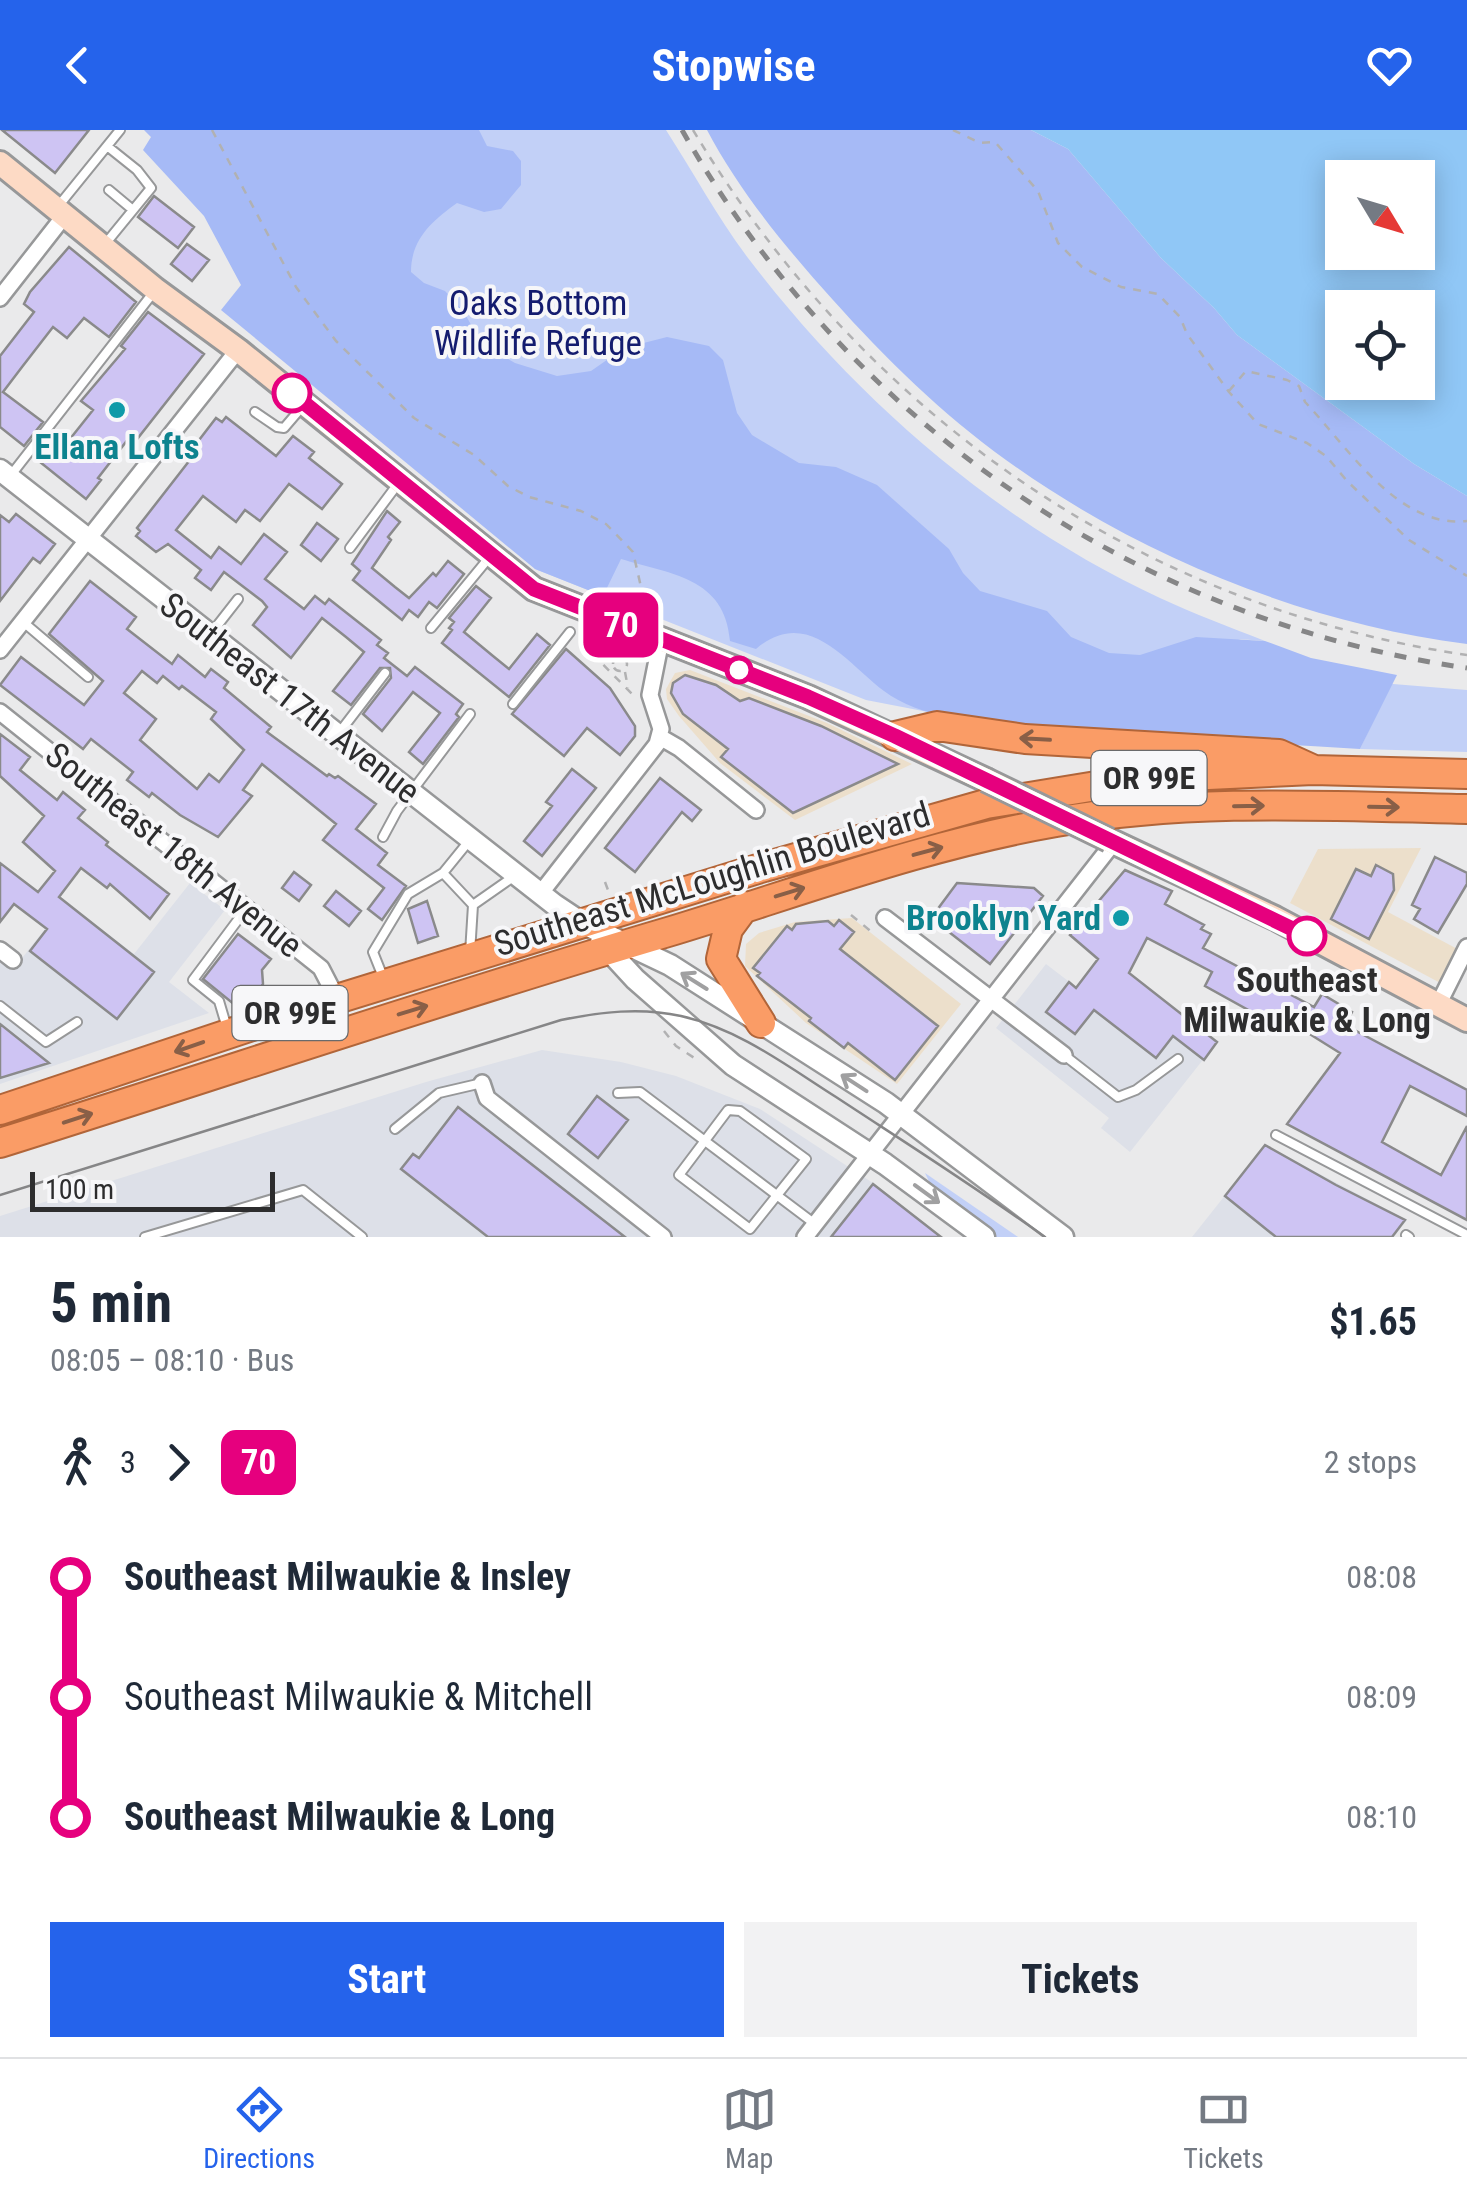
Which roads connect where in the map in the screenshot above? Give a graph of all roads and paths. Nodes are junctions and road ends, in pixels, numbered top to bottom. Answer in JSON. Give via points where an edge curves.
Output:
{"nodes":[{"id":1,"x":120,"y":130,"type":"edge"},
{"id":2,"x":212,"y":130,"type":"edge"},
{"id":3,"x":693,"y":130,"type":"edge"},
{"id":4,"x":953,"y":130,"type":"edge"},
{"id":5,"x":107,"y":146,"type":"junction"},
{"id":6,"x":0,"y":163,"type":"edge"},
{"id":7,"x":109,"y":190,"type":"dead end"},
{"id":8,"x":133,"y":210,"type":"junction"},
{"id":9,"x":60,"y":212,"type":"junction"},
{"id":10,"x":103,"y":246,"type":"junction"},
{"id":11,"x":155,"y":289,"type":"junction"},
{"id":12,"x":0,"y":298,"type":"edge"},
{"id":13,"x":238,"y":350,"type":"junction"},
{"id":14,"x":1228,"y":392,"type":"junction"},
{"id":15,"x":305,"y":404,"type":"junction"},
{"id":16,"x":255,"y":412,"type":"dead end"},
{"id":17,"x":4,"y":474,"type":"edge"},
{"id":18,"x":400,"y":481,"type":"junction"},
{"id":19,"x":1467,"y":520,"type":"edge"},
{"id":20,"x":87,"y":539,"type":"junction"},
{"id":21,"x":350,"y":548,"type":"dead end"},
{"id":22,"x":490,"y":556,"type":"junction"},
{"id":23,"x":1467,"y":576,"type":"edge"},
{"id":24,"x":641,"y":587,"type":"dead end"},
{"id":25,"x":238,"y":600,"type":"dead end"},
{"id":26,"x":22,"y":621,"type":"junction"},
{"id":27,"x":431,"y":628,"type":"dead end"},
{"id":28,"x":6,"y":631,"type":"edge"},
{"id":29,"x":570,"y":632,"type":"dead end"},
{"id":30,"x":210,"y":635,"type":"junction"},
{"id":31,"x":660,"y":640,"type":"junction"},
{"id":32,"x":0,"y":650,"type":"edge"},
{"id":33,"x":1467,"y":654,"type":"edge"},
{"id":34,"x":626,"y":667,"type":"junction"},
{"id":35,"x":385,"y":673,"type":"dead end"},
{"id":36,"x":88,"y":677,"type":"dead end"},
{"id":37,"x":628,"y":689,"type":"dead end"},
{"id":38,"x":513,"y":704,"type":"dead end"},
{"id":39,"x":0,"y":712,"type":"edge"},
{"id":40,"x":470,"y":714,"type":"dead end"},
{"id":41,"x":337,"y":735,"type":"junction"},
{"id":42,"x":895,"y":736,"type":"junction"},
{"id":43,"x":660,"y":737,"type":"junction"},
{"id":44,"x":1313,"y":770,"type":"junction"},
{"id":45,"x":1467,"y":774,"type":"edge"},
{"id":46,"x":410,"y":792,"type":"junction"},
{"id":47,"x":1467,"y":809,"type":"edge"},
{"id":48,"x":756,"y":810,"type":"dead end"},
{"id":49,"x":383,"y":836,"type":"dead end"},
{"id":50,"x":470,"y":839,"type":"junction"},
{"id":51,"x":1112,"y":841,"type":"junction"},
{"id":52,"x":442,"y":873,"type":"junction"},
{"id":53,"x":516,"y":875,"type":"junction"},
{"id":54,"x":605,"y":882,"type":"dead end"},
{"id":55,"x":608,"y":890,"type":"dead end"},
{"id":56,"x":540,"y":894,"type":"junction"},
{"id":57,"x":473,"y":905,"type":"junction"},
{"id":58,"x":745,"y":906,"type":"junction"},
{"id":59,"x":246,"y":909,"type":"junction"},
{"id":60,"x":852,"y":915,"type":"dead end"},
{"id":61,"x":885,"y":918,"type":"joint"},
{"id":62,"x":582,"y":923,"type":"junction"},
{"id":63,"x":616,"y":946,"type":"junction"},
{"id":64,"x":1467,"y":947,"type":"edge"},
{"id":65,"x":469,"y":958,"type":"junction"},
{"id":66,"x":386,"y":984,"type":"junction"},
{"id":67,"x":337,"y":999,"type":"junction"},
{"id":68,"x":991,"y":999,"type":"junction"},
{"id":69,"x":1438,"y":1005,"type":"junction"},
{"id":70,"x":0,"y":1006,"type":"edge"},
{"id":71,"x":1467,"y":1020,"type":"edge"},
{"id":72,"x":77,"y":1022,"type":"dead end"},
{"id":73,"x":761,"y":1023,"type":"junction"},
{"id":74,"x":229,"y":1033,"type":"junction"},
{"id":75,"x":1064,"y":1055,"type":"joint"},
{"id":76,"x":1178,"y":1058,"type":"dead end"},
{"id":77,"x":482,"y":1083,"type":"joint"},
{"id":78,"x":618,"y":1093,"type":"dead end"},
{"id":79,"x":0,"y":1110,"type":"edge"},
{"id":80,"x":900,"y":1114,"type":"junction"},
{"id":81,"x":395,"y":1129,"type":"dead end"},
{"id":82,"x":1276,"y":1135,"type":"dead end"},
{"id":83,"x":705,"y":1139,"type":"junction"},
{"id":84,"x":0,"y":1143,"type":"edge"},
{"id":85,"x":869,"y":1154,"type":"junction"},
{"id":86,"x":777,"y":1195,"type":"junction"},
{"id":87,"x":810,"y":1230,"type":"edge"},
{"id":88,"x":1467,"y":1235,"type":"edge"},
{"id":89,"x":145,"y":1237,"type":"edge"},
{"id":90,"x":362,"y":1237,"type":"edge"},
{"id":91,"x":663,"y":1237,"type":"edge"},
{"id":92,"x":984,"y":1237,"type":"edge"},
{"id":93,"x":1063,"y":1237,"type":"edge"}],
"edges":[{"from":1,"to":5,"type":"lane"},
{"from":2,"to":24,"type":"path","via":[[296,287],[336,341],[414,418],[474,454],[508,486],[581,511],[614,531],[633,552]]},
{"from":3,"to":33,"type":"path","via":[[742,208],[832,318],[953,431],[1037,494],[1140,551],[1256,601],[1357,632]]},
{"from":4,"to":14,"type":"path","via":[[980,143],[995,142],[1008,154],[1038,191],[1058,243],[1082,267],[1121,287],[1158,294]]},
{"from":5,"to":8,"type":"lane","via":[[151,188]]},
{"from":5,"to":9,"type":"lane"},
{"from":6,"to":9,"type":"main road"},
{"from":7,"to":8,"type":"lane"},
{"from":8,"to":10,"type":"lane"},
{"from":9,"to":10,"type":"main road"},
{"from":9,"to":12,"type":"street"},
{"from":10,"to":11,"type":"main road"},
{"from":11,"to":13,"type":"main road"},
{"from":11,"to":17,"type":"lane"},
{"from":13,"to":15,"type":"main road"},
{"from":13,"to":20,"type":"street"},
{"from":14,"to":19,"type":"path","via":[[1246,370],[1288,380],[1391,495],[1416,514]]},
{"from":14,"to":23,"type":"path","via":[[1258,424],[1326,456],[1410,540]]},
{"from":15,"to":16,"type":"lane","via":[[284,428]]},
{"from":15,"to":18,"type":"main road"},
{"from":17,"to":20,"type":"street","name":"Southeast 17th Avenue"},
{"from":18,"to":21,"type":"lane"},
{"from":18,"to":22,"type":"main road"},
{"from":20,"to":26,"type":"street"},
{"from":20,"to":30,"type":"street","name":"Southeast 17th Avenue"},
{"from":22,"to":27,"type":"lane"},
{"from":22,"to":31,"type":"main road","via":[[534,589]]},
{"from":25,"to":30,"type":"lane"},
{"from":26,"to":28,"type":"street"},
{"from":26,"to":36,"type":"lane"},
{"from":28,"to":32,"type":"street"},
{"from":29,"to":38,"type":"lane"},
{"from":30,"to":41,"type":"street","name":"Southeast 17th Avenue"},
{"from":31,"to":42,"type":"main road"},
{"from":31,"to":43,"type":"street","via":[[650,695]]},
{"from":34,"to":34,"type":"path","via":[[620,656],[612,662],[612,670]]},
{"from":34,"to":37,"type":"path"},
{"from":35,"to":41,"type":"lane"},
{"from":39,"to":59,"type":"street","name":"Southeast 18th Avenue"},
{"from":40,"to":46,"type":"lane"},
{"from":41,"to":46,"type":"street","name":"Southeast 17th Avenue"},
{"from":44,"to":42,"type":"highway","one_way":true,"via":[[1279,754],[1025,739],[937,726]]},
{"from":42,"to":51,"type":"main road","bridge":true},
{"from":43,"to":48,"type":"street"},
{"from":43,"to":56,"type":"street"},
{"from":44,"to":45,"type":"highway","name":"Southeast McLoughlin Boulevard","number":"OR 99E"},
{"from":44,"to":62,"type":"highway","name":"Southeast McLoughlin Boulevard","number":"OR 99E","via":[[1145,778],[986,804]]},
{"from":46,"to":49,"type":"lane"},
{"from":46,"to":50,"type":"street","name":"Southeast 17th Avenue"},
{"from":58,"to":47,"type":"highway","name":"Southeast McLoughlin Boulevard","number":"OR 99E","one_way":true,"via":[[944,847],[1113,813],[1300,805]]},
{"from":50,"to":52,"type":"lane"},
{"from":50,"to":53,"type":"street","name":"Southeast 17th Avenue"},
{"from":51,"to":68,"type":"street"},
{"from":51,"to":69,"type":"main road"},
{"from":52,"to":57,"type":"lane"},
{"from":52,"to":66,"type":"lane","via":[[408,894],[373,952]]},
{"from":53,"to":56,"type":"street","name":"Southeast 17th Avenue"},
{"from":53,"to":57,"type":"lane"},
{"from":54,"to":55,"type":"path"},
{"from":56,"to":62,"type":"street","name":"Southeast 17th Avenue"},
{"from":57,"to":65,"type":"lane"},
{"from":58,"to":63,"type":"highway","name":"Southeast McLoughlin Boulevard","number":"OR 99E"},
{"from":58,"to":73,"type":"highway","via":[[728,929],[721,959]]},
{"from":59,"to":67,"type":"street","name":"Southeast 18th Avenue","via":[[321,968]]},
{"from":59,"to":74,"type":"lane","via":[[192,980],[219,1001]]},
{"from":60,"to":61,"type":"path","via":[[873,933]]},
{"from":61,"to":68,"type":"street"},
{"from":62,"to":63,"type":"street","name":"Southeast 17th Avenue"},
{"from":62,"to":65,"type":"highway","name":"Southeast McLoughlin Boulevard","number":"OR 99E"},
{"from":73,"to":63,"type":"street","name":"Southeast 17th Avenue","one_way":true,"via":[[670,965]]},
{"from":84,"to":63,"type":"highway","name":"Southeast McLoughlin Boulevard","number":"OR 99E","one_way":true},
{"from":63,"to":85,"type":"street","name":"Southeast 17th Avenue","via":[[635,978],[733,1066]]},
{"from":64,"to":69,"type":"street"},
{"from":65,"to":66,"type":"highway","name":"Southeast McLoughlin Boulevard","number":"OR 99E"},
{"from":66,"to":67,"type":"highway","name":"Southeast McLoughlin Boulevard","number":"OR 99E"},
{"from":67,"to":74,"type":"highway","name":"Southeast McLoughlin Boulevard","number":"OR 99E"},
{"from":68,"to":75,"type":"street"},
{"from":68,"to":80,"type":"street"},
{"from":69,"to":71,"type":"main road"},
{"from":70,"to":72,"type":"lane","via":[[46,1042]]},
{"from":80,"to":73,"type":"street","name":"Southeast 17th Avenue","one_way":true},
{"from":74,"to":79,"type":"highway","name":"Southeast McLoughlin Boulevard","number":"OR 99E","one_way":true},
{"from":75,"to":76,"type":"lane","via":[[1118,1096]]},
{"from":77,"to":81,"type":"lane","via":[[440,1093]]},
{"from":77,"to":91,"type":"street","via":[[486,1098]]},
{"from":78,"to":83,"type":"lane","via":[[640,1092]]},
{"from":80,"to":85,"type":"street"},
{"from":80,"to":93,"type":"street","name":"Southeast 17th Avenue"},
{"from":82,"to":88,"type":"lane"},
{"from":83,"to":86,"type":"lane"},
{"from":83,"to":86,"type":"lane","via":[[680,1174],[750,1230]]},
{"from":83,"to":86,"type":"lane","via":[[728,1110],[740,1111],[806,1158]]},
{"from":85,"to":87,"type":"street"},
{"from":85,"to":92,"type":"street","name":"Southeast 17th Avenue","one_way":true},
{"from":86,"to":87,"type":"lane"},
{"from":89,"to":90,"type":"lane","via":[[303,1190]]}]}
